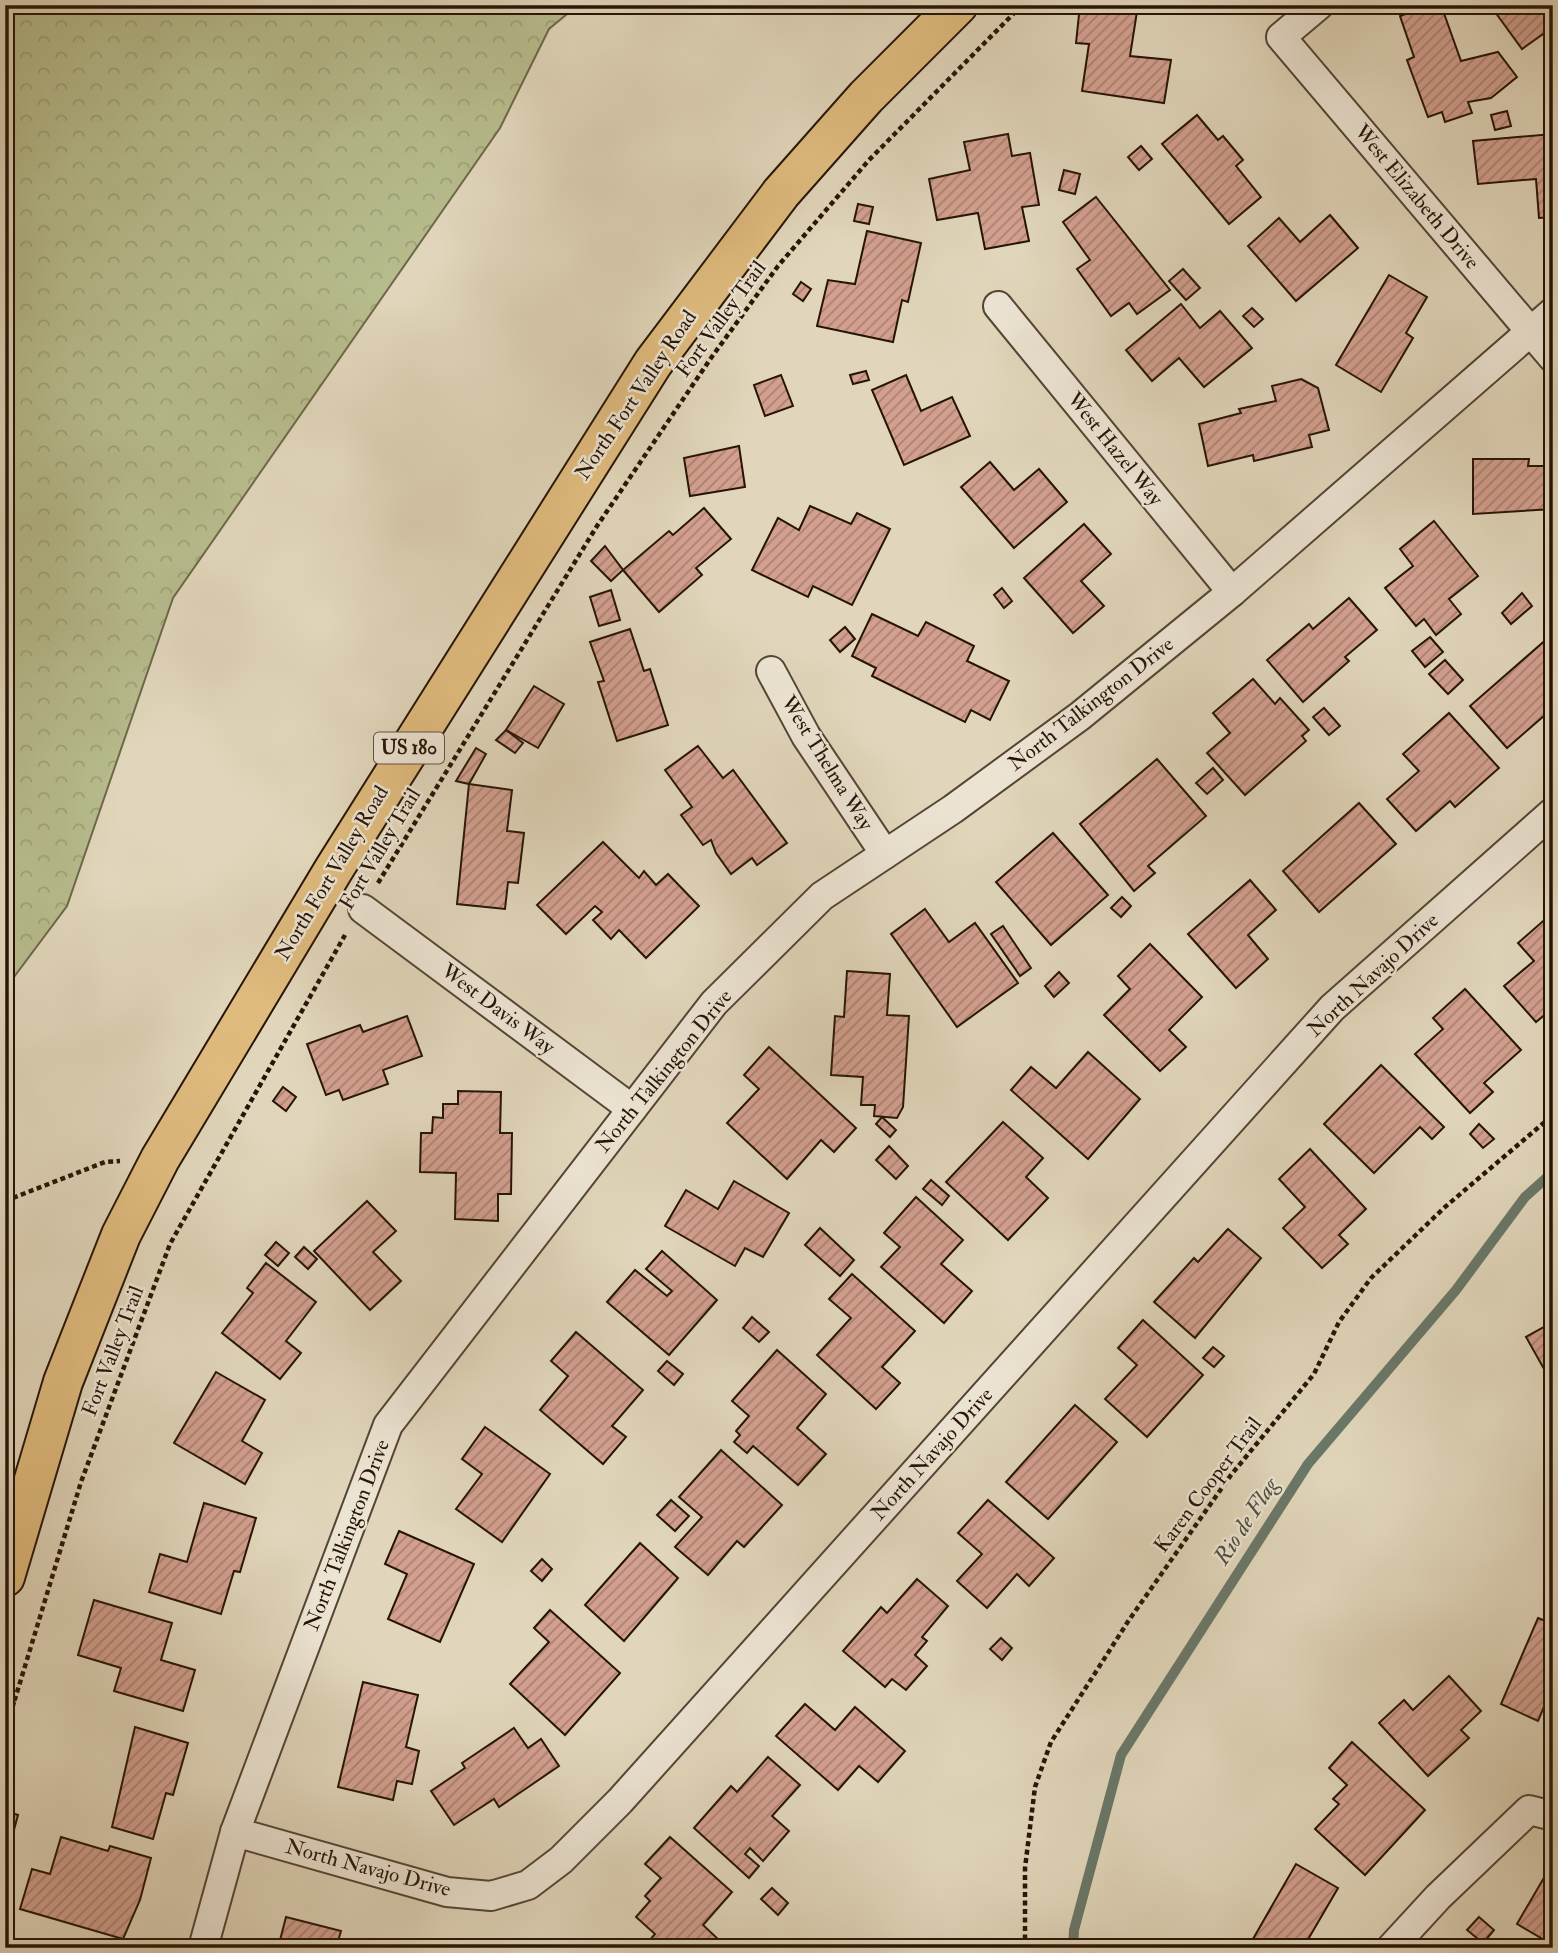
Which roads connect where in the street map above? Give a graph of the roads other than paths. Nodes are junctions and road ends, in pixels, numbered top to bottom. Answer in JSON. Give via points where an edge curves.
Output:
{"nodes":[{"id":1,"x":958,"y":5,"type":"edge"},
{"id":2,"x":1319,"y":5,"type":"edge"},
{"id":3,"x":998,"y":306,"type":"dead end"},
{"id":4,"x":1553,"y":312,"type":"edge"},
{"id":5,"x":1530,"y":331,"type":"junction"},
{"id":6,"x":1553,"y":358,"type":"edge"},
{"id":7,"x":1232,"y":592,"type":"junction"},
{"id":8,"x":771,"y":671,"type":"dead end"},
{"id":9,"x":1553,"y":813,"type":"edge"},
{"id":10,"x":885,"y":854,"type":"junction"},
{"id":11,"x":363,"y":909,"type":"road end"},
{"id":12,"x":632,"y":1109,"type":"junction"},
{"id":13,"x":5,"y":1577,"type":"edge"},
{"id":14,"x":1553,"y":1816,"type":"edge"},
{"id":15,"x":235,"y":1832,"type":"junction"},
{"id":16,"x":203,"y":1948,"type":"edge"},
{"id":17,"x":1391,"y":1948,"type":"edge"}],
"edges":[{"from":1,"to":13,"type":"main road","name":"North Fort Valley Road","number":"US 180","via":[[866,97],[781,193],[653,362],[368,813],[160,1159],[121,1235],[63,1382]]},
{"from":2,"to":5,"type":"street","name":"West Elizabeth Drive","via":[[1281,37]]},
{"from":3,"to":7,"type":"street","name":"West Hazel Way"},
{"from":4,"to":5,"type":"street","name":"North Talkington Drive"},
{"from":5,"to":6,"type":"street","name":"West Elizabeth Drive"},
{"from":5,"to":7,"type":"street","name":"North Talkington Drive"},
{"from":7,"to":10,"type":"street","name":"North Talkington Drive","via":[[1080,716]]},
{"from":8,"to":10,"type":"street","name":"West Thelma Way","via":[[806,736]]},
{"from":9,"to":15,"type":"street","name":"North Navajo Drive","via":[[1332,1008],[620,1801],[561,1860],[528,1885],[491,1895],[447,1892]]},
{"from":10,"to":12,"type":"street","name":"North Talkington Drive","via":[[821,896],[714,1003]]},
{"from":11,"to":12,"type":"street","name":"West Davis Way"},
{"from":12,"to":15,"type":"street","name":"North Talkington Drive","via":[[388,1425]]},
{"from":14,"to":17,"type":"street","via":[[1529,1810]]},
{"from":15,"to":16,"type":"street","name":"North Talkington Drive"}]}
